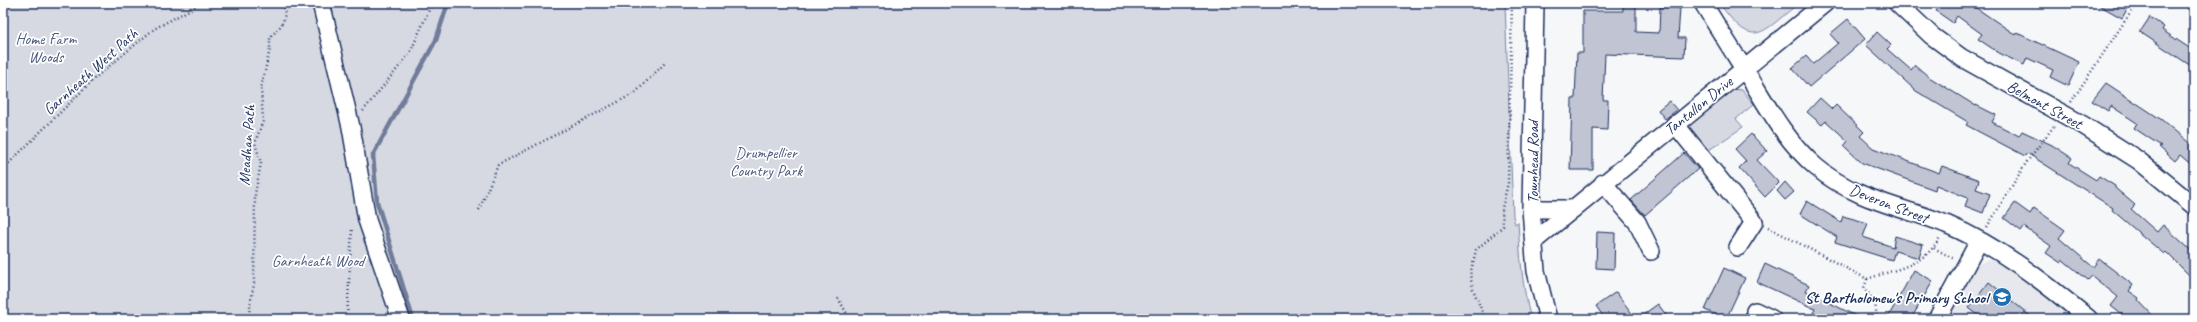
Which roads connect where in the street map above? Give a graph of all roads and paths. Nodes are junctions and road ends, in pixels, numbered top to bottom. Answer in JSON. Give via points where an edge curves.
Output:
{"nodes":[{"id":1,"x":202,"y":3,"type":"edge"},
{"id":2,"x":283,"y":3,"type":"edge"},
{"id":3,"x":321,"y":3,"type":"edge"},
{"id":4,"x":432,"y":3,"type":"edge"},
{"id":5,"x":1512,"y":3,"type":"edge"},
{"id":6,"x":1535,"y":3,"type":"edge"},
{"id":7,"x":1703,"y":3,"type":"edge"},
{"id":8,"x":1825,"y":3,"type":"edge"},
{"id":9,"x":1897,"y":3,"type":"edge"},
{"id":10,"x":665,"y":63,"type":"dead end"},
{"id":11,"x":1744,"y":68,"type":"junction"},
{"id":12,"x":1675,"y":124,"type":"junction"},
{"id":13,"x":350,"y":127,"type":"junction"},
{"id":14,"x":3,"y":169,"type":"edge"},
{"id":15,"x":1603,"y":183,"type":"junction"},
{"id":16,"x":2194,"y":206,"type":"edge"},
{"id":17,"x":1531,"y":208,"type":"junction"},
{"id":18,"x":1573,"y":209,"type":"junction"},
{"id":19,"x":479,"y":210,"type":"dead end"},
{"id":20,"x":1754,"y":222,"type":"junction"},
{"id":21,"x":1946,"y":224,"type":"junction"},
{"id":22,"x":1534,"y":241,"type":"junction"},
{"id":23,"x":1979,"y":241,"type":"junction"},
{"id":24,"x":1738,"y":248,"type":"dead end"},
{"id":25,"x":1934,"y":248,"type":"junction"},
{"id":26,"x":1651,"y":251,"type":"dead end"},
{"id":27,"x":1964,"y":264,"type":"junction"},
{"id":28,"x":1867,"y":279,"type":"junction"},
{"id":29,"x":838,"y":298,"type":"dead end"},
{"id":30,"x":1755,"y":311,"type":"dead end"},
{"id":31,"x":248,"y":319,"type":"edge"},
{"id":32,"x":401,"y":319,"type":"edge"},
{"id":33,"x":850,"y":319,"type":"edge"},
{"id":34,"x":1485,"y":319,"type":"edge"},
{"id":35,"x":1548,"y":319,"type":"edge"},
{"id":36,"x":1772,"y":319,"type":"edge"},
{"id":37,"x":1877,"y":319,"type":"edge"},
{"id":38,"x":1936,"y":319,"type":"edge"},
{"id":39,"x":2089,"y":319,"type":"edge"}],
"edges":[{"from":1,"to":14,"type":"path","name":"Garnheath West Path","via":[[154,29],[95,78]]},
{"from":2,"to":31,"type":"path","name":"Meadhan Path","via":[[285,19],[270,37],[270,49],[261,88],[263,120],[255,143],[260,163],[255,194],[254,284]]},
{"from":3,"to":13,"type":"street"},
{"from":4,"to":13,"type":"path","via":[[410,53]]},
{"from":5,"to":34,"type":"path","via":[[1508,183],[1502,208],[1504,226],[1476,250],[1470,275]]},
{"from":6,"to":17,"type":"street","name":"Townhead Road"},
{"from":7,"to":11,"type":"street","name":"Deveron Street"},
{"from":8,"to":11,"type":"street","name":"Tantallon Drive"},
{"from":9,"to":16,"type":"street","name":"Belmont Street","via":[[1932,36],[1962,58],[2090,129],[2138,160]]},
{"from":10,"to":19,"type":"path","via":[[635,93],[498,165]]},
{"from":11,"to":12,"type":"street","name":"Tantallon Drive"},
{"from":11,"to":21,"type":"street","name":"Deveron Street","via":[[1782,130],[1798,150],[1835,181],[1860,195]]},
{"from":12,"to":15,"type":"street","name":"Tantallon Drive"},
{"from":12,"to":20,"type":"street"},
{"from":13,"to":32,"type":"street","via":[[367,220]]},
{"from":15,"to":18,"type":"street","name":"Tantallon Drive"},
{"from":15,"to":26,"type":"street","via":[[1636,222]]},
{"from":17,"to":18,"type":"street"},
{"from":17,"to":22,"type":"street","name":"Townhead Road"},
{"from":18,"to":22,"type":"street","name":"Tantallon Drive"},
{"from":20,"to":24,"type":"street"},
{"from":20,"to":28,"type":"path"},
{"from":21,"to":23,"type":"street","name":"Deveron Street"},
{"from":21,"to":25,"type":"path"},
{"from":22,"to":35,"type":"street","name":"Townhead Road","via":[[1536,271]]},
{"from":23,"to":27,"type":"street"},
{"from":23,"to":39,"type":"street","name":"Deveron Street","via":[[2006,255],[2040,278]]},
{"from":25,"to":27,"type":"path"},
{"from":25,"to":28,"type":"path","via":[[1921,261]]},
{"from":27,"to":38,"type":"street"},
{"from":28,"to":37,"type":"path","via":[[1864,288],[1875,302]]},
{"from":29,"to":33,"type":"path"},
{"from":30,"to":36,"type":"street"}]}
